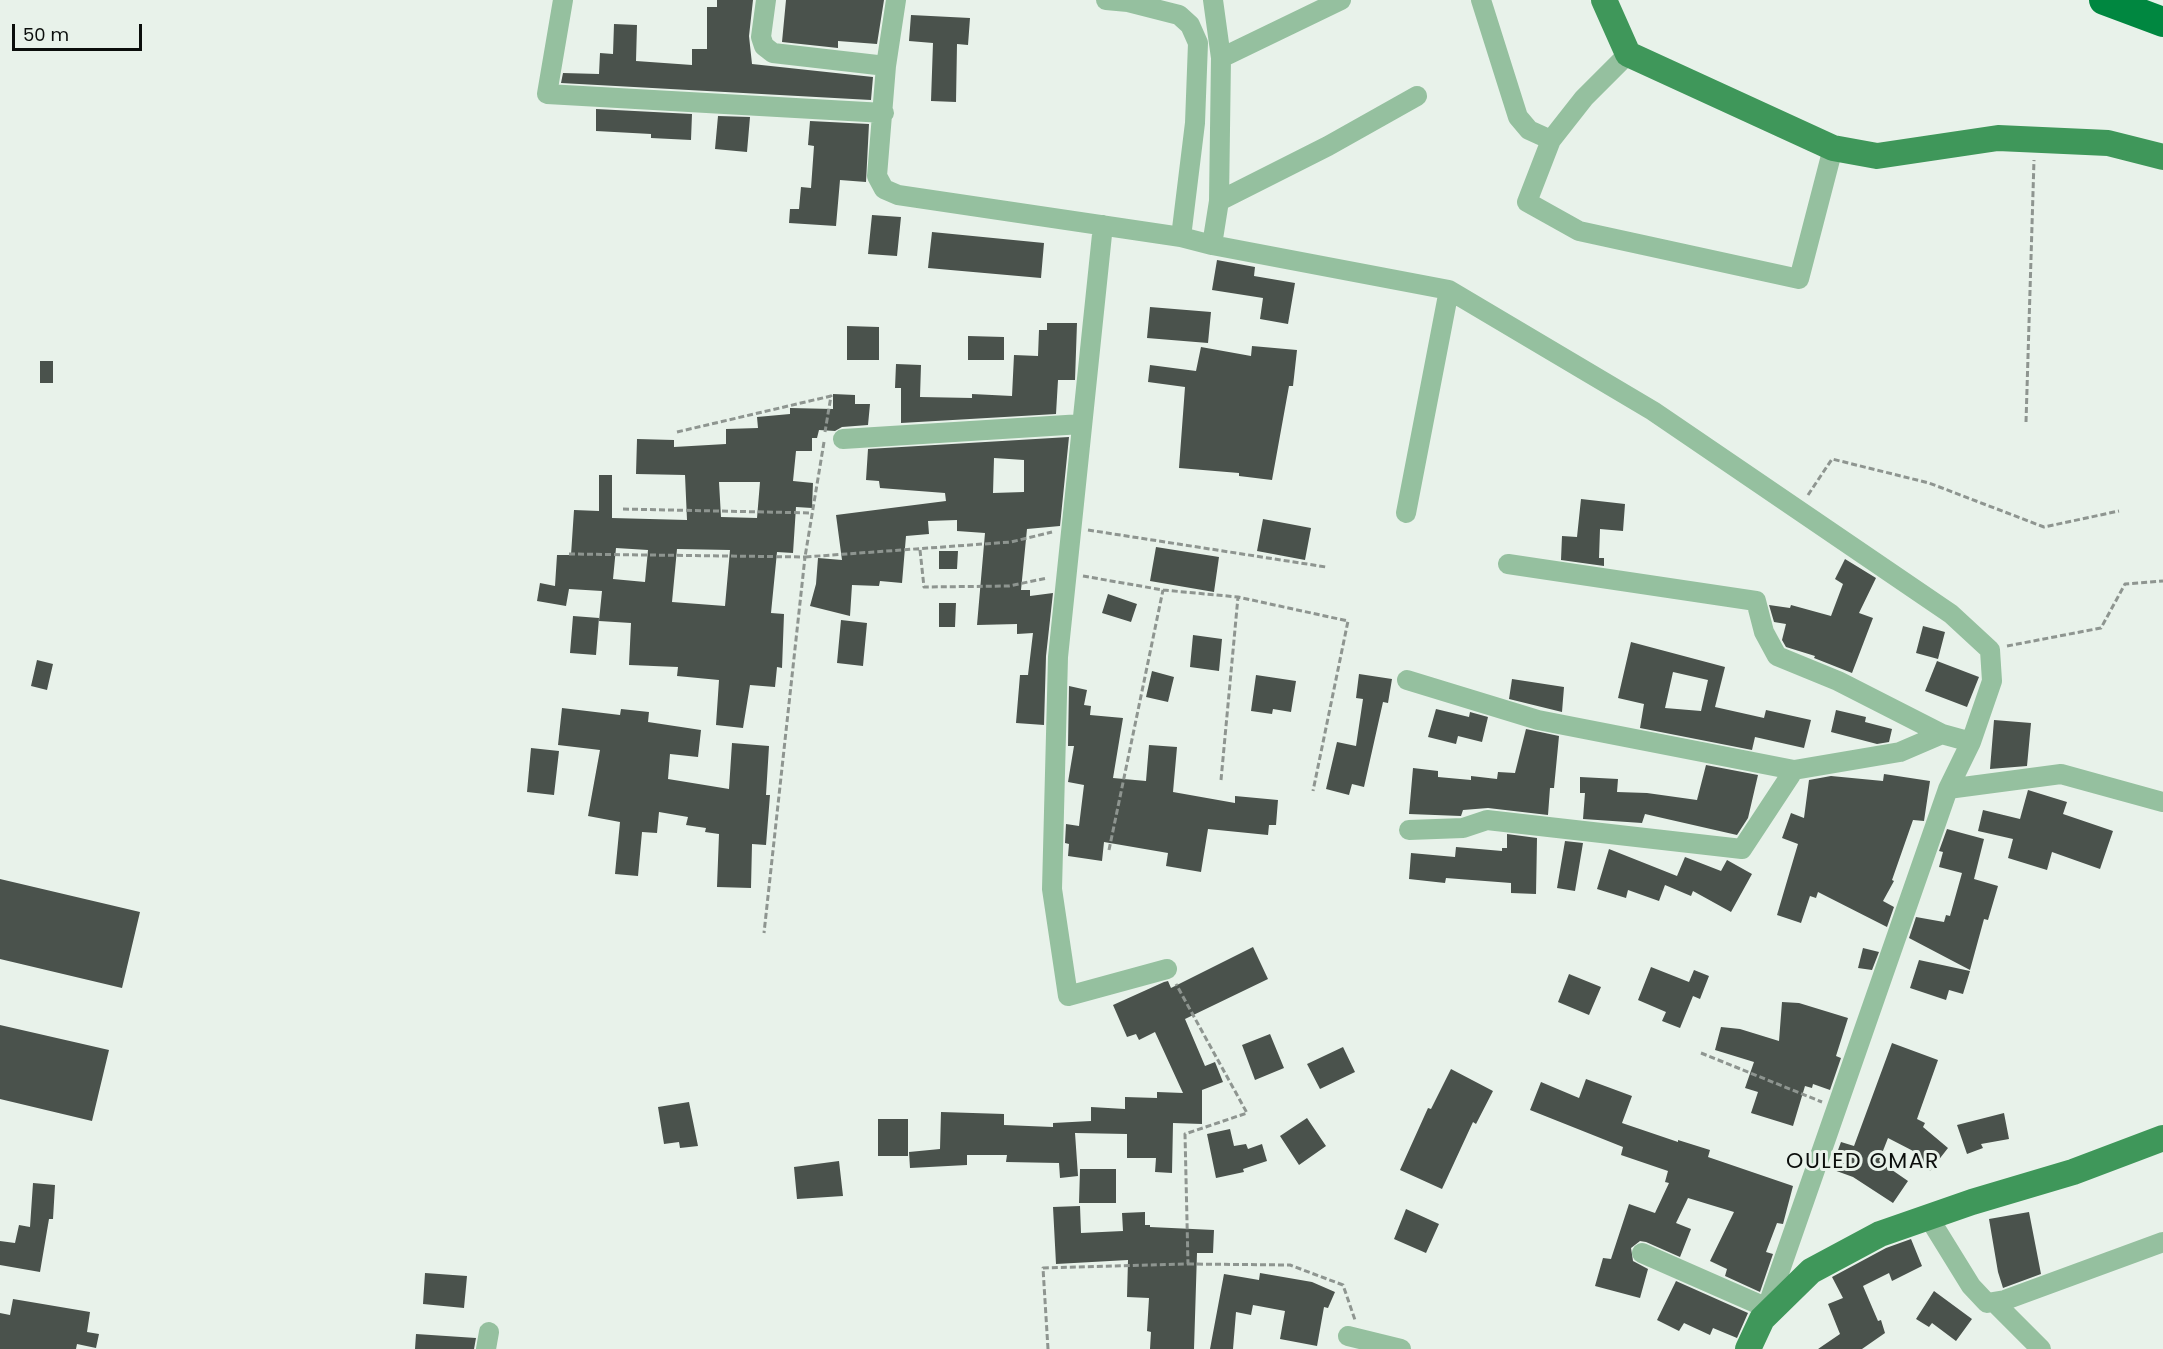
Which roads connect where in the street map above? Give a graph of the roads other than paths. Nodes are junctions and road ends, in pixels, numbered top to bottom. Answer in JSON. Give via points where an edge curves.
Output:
{"nodes":[{"id":1,"x":563,"y":0,"type":"edge"},
{"id":2,"x":766,"y":0,"type":"edge"},
{"id":3,"x":896,"y":0,"type":"edge"},
{"id":4,"x":1106,"y":0,"type":"edge"},
{"id":5,"x":1213,"y":0,"type":"edge"},
{"id":6,"x":1341,"y":0,"type":"edge"},
{"id":7,"x":1481,"y":0,"type":"edge"},
{"id":8,"x":1604,"y":0,"type":"edge"},
{"id":9,"x":2104,"y":0,"type":"edge"},
{"id":10,"x":1127,"y":1,"type":"edge"},
{"id":11,"x":2163,"y":22,"type":"edge"},
{"id":12,"x":1628,"y":54,"type":"junction"},
{"id":13,"x":1221,"y":58,"type":"junction"},
{"id":14,"x":886,"y":66,"type":"junction"},
{"id":15,"x":1417,"y":96,"type":"dead end"},
{"id":16,"x":884,"y":113,"type":"junction"},
{"id":17,"x":1551,"y":140,"type":"junction"},
{"id":18,"x":1833,"y":148,"type":"junction"},
{"id":19,"x":2163,"y":157,"type":"edge"},
{"id":20,"x":1219,"y":201,"type":"junction"},
{"id":21,"x":1103,"y":225,"type":"junction"},
{"id":22,"x":1181,"y":237,"type":"junction"},
{"id":23,"x":1212,"y":245,"type":"junction"},
{"id":24,"x":1449,"y":290,"type":"junction"},
{"id":25,"x":1082,"y":423,"type":"junction"},
{"id":26,"x":843,"y":439,"type":"dead end"},
{"id":27,"x":1406,"y":513,"type":"dead end"},
{"id":28,"x":1508,"y":564,"type":"dead end"},
{"id":29,"x":1407,"y":680,"type":"dead end"},
{"id":30,"x":1942,"y":734,"type":"junction"},
{"id":31,"x":1971,"y":742,"type":"junction"},
{"id":32,"x":1794,"y":770,"type":"junction"},
{"id":33,"x":1948,"y":789,"type":"junction"},
{"id":34,"x":2163,"y":802,"type":"edge"},
{"id":35,"x":1409,"y":830,"type":"dead end"},
{"id":36,"x":1167,"y":969,"type":"road end"},
{"id":37,"x":2163,"y":1138,"type":"edge"},
{"id":38,"x":1929,"y":1218,"type":"junction"},
{"id":39,"x":2163,"y":1242,"type":"edge"},
{"id":40,"x":1642,"y":1253,"type":"dead end"},
{"id":41,"x":1995,"y":1303,"type":"junction"},
{"id":42,"x":1764,"y":1313,"type":"junction"},
{"id":43,"x":1348,"y":1336,"type":"road end"},
{"id":44,"x":1401,"y":1349,"type":"edge"},
{"id":45,"x":1748,"y":1349,"type":"edge"},
{"id":46,"x":2042,"y":1349,"type":"edge"}],
"edges":[{"from":1,"to":16,"type":"street","via":[[547,94]]},
{"from":2,"to":14,"type":"street","via":[[761,37],[773,53]]},
{"from":3,"to":14,"type":"street"},
{"from":4,"to":10,"type":"street"},
{"from":5,"to":13,"type":"street"},
{"from":6,"to":13,"type":"street"},
{"from":7,"to":17,"type":"street","via":[[1518,117],[1529,130]]},
{"from":8,"to":12,"type":"main road"},
{"from":9,"to":11,"type":"highway"},
{"from":10,"to":22,"type":"street","via":[[1179,15],[1190,25],[1198,43],[1195,123]]},
{"from":12,"to":17,"type":"street","via":[[1584,98]]},
{"from":12,"to":18,"type":"main road"},
{"from":13,"to":20,"type":"street"},
{"from":14,"to":16,"type":"street"},
{"from":15,"to":20,"type":"street"},
{"from":16,"to":21,"type":"street","via":[[878,176],[884,189],[898,195]]},
{"from":17,"to":18,"type":"street","via":[[1527,202],[1579,231],[1799,279]]},
{"from":18,"to":19,"type":"main road","via":[[1877,156],[1998,138],[2108,143]]},
{"from":20,"to":23,"type":"street"},
{"from":21,"to":22,"type":"street"},
{"from":21,"to":25,"type":"street"},
{"from":22,"to":23,"type":"street"},
{"from":23,"to":24,"type":"street"},
{"from":24,"to":27,"type":"street"},
{"from":24,"to":31,"type":"street","via":[[1653,411],[1951,614],[1990,650],[1992,681]]},
{"from":25,"to":26,"type":"street"},
{"from":25,"to":36,"type":"street","via":[[1058,657],[1052,889],[1068,996]]},
{"from":28,"to":30,"type":"street","via":[[1756,601],[1764,632],[1777,656],[1838,681]]},
{"from":29,"to":32,"type":"street","via":[[1538,720]]},
{"from":30,"to":31,"type":"street"},
{"from":30,"to":32,"type":"street","via":[[1900,752]]},
{"from":31,"to":33,"type":"street"},
{"from":32,"to":35,"type":"street","via":[[1742,849],[1487,820],[1463,828]]},
{"from":33,"to":34,"type":"street","via":[[2061,774]]},
{"from":33,"to":42,"type":"street"},
{"from":37,"to":38,"type":"main road","via":[[2073,1172]]},
{"from":38,"to":41,"type":"street","via":[[1979,1297]]},
{"from":38,"to":42,"type":"main road","via":[[1880,1234],[1811,1271]]},
{"from":39,"to":41,"type":"street"},
{"from":40,"to":42,"type":"street"},
{"from":41,"to":46,"type":"street"},
{"from":42,"to":45,"type":"main road"},
{"from":43,"to":44,"type":"street"}]}
